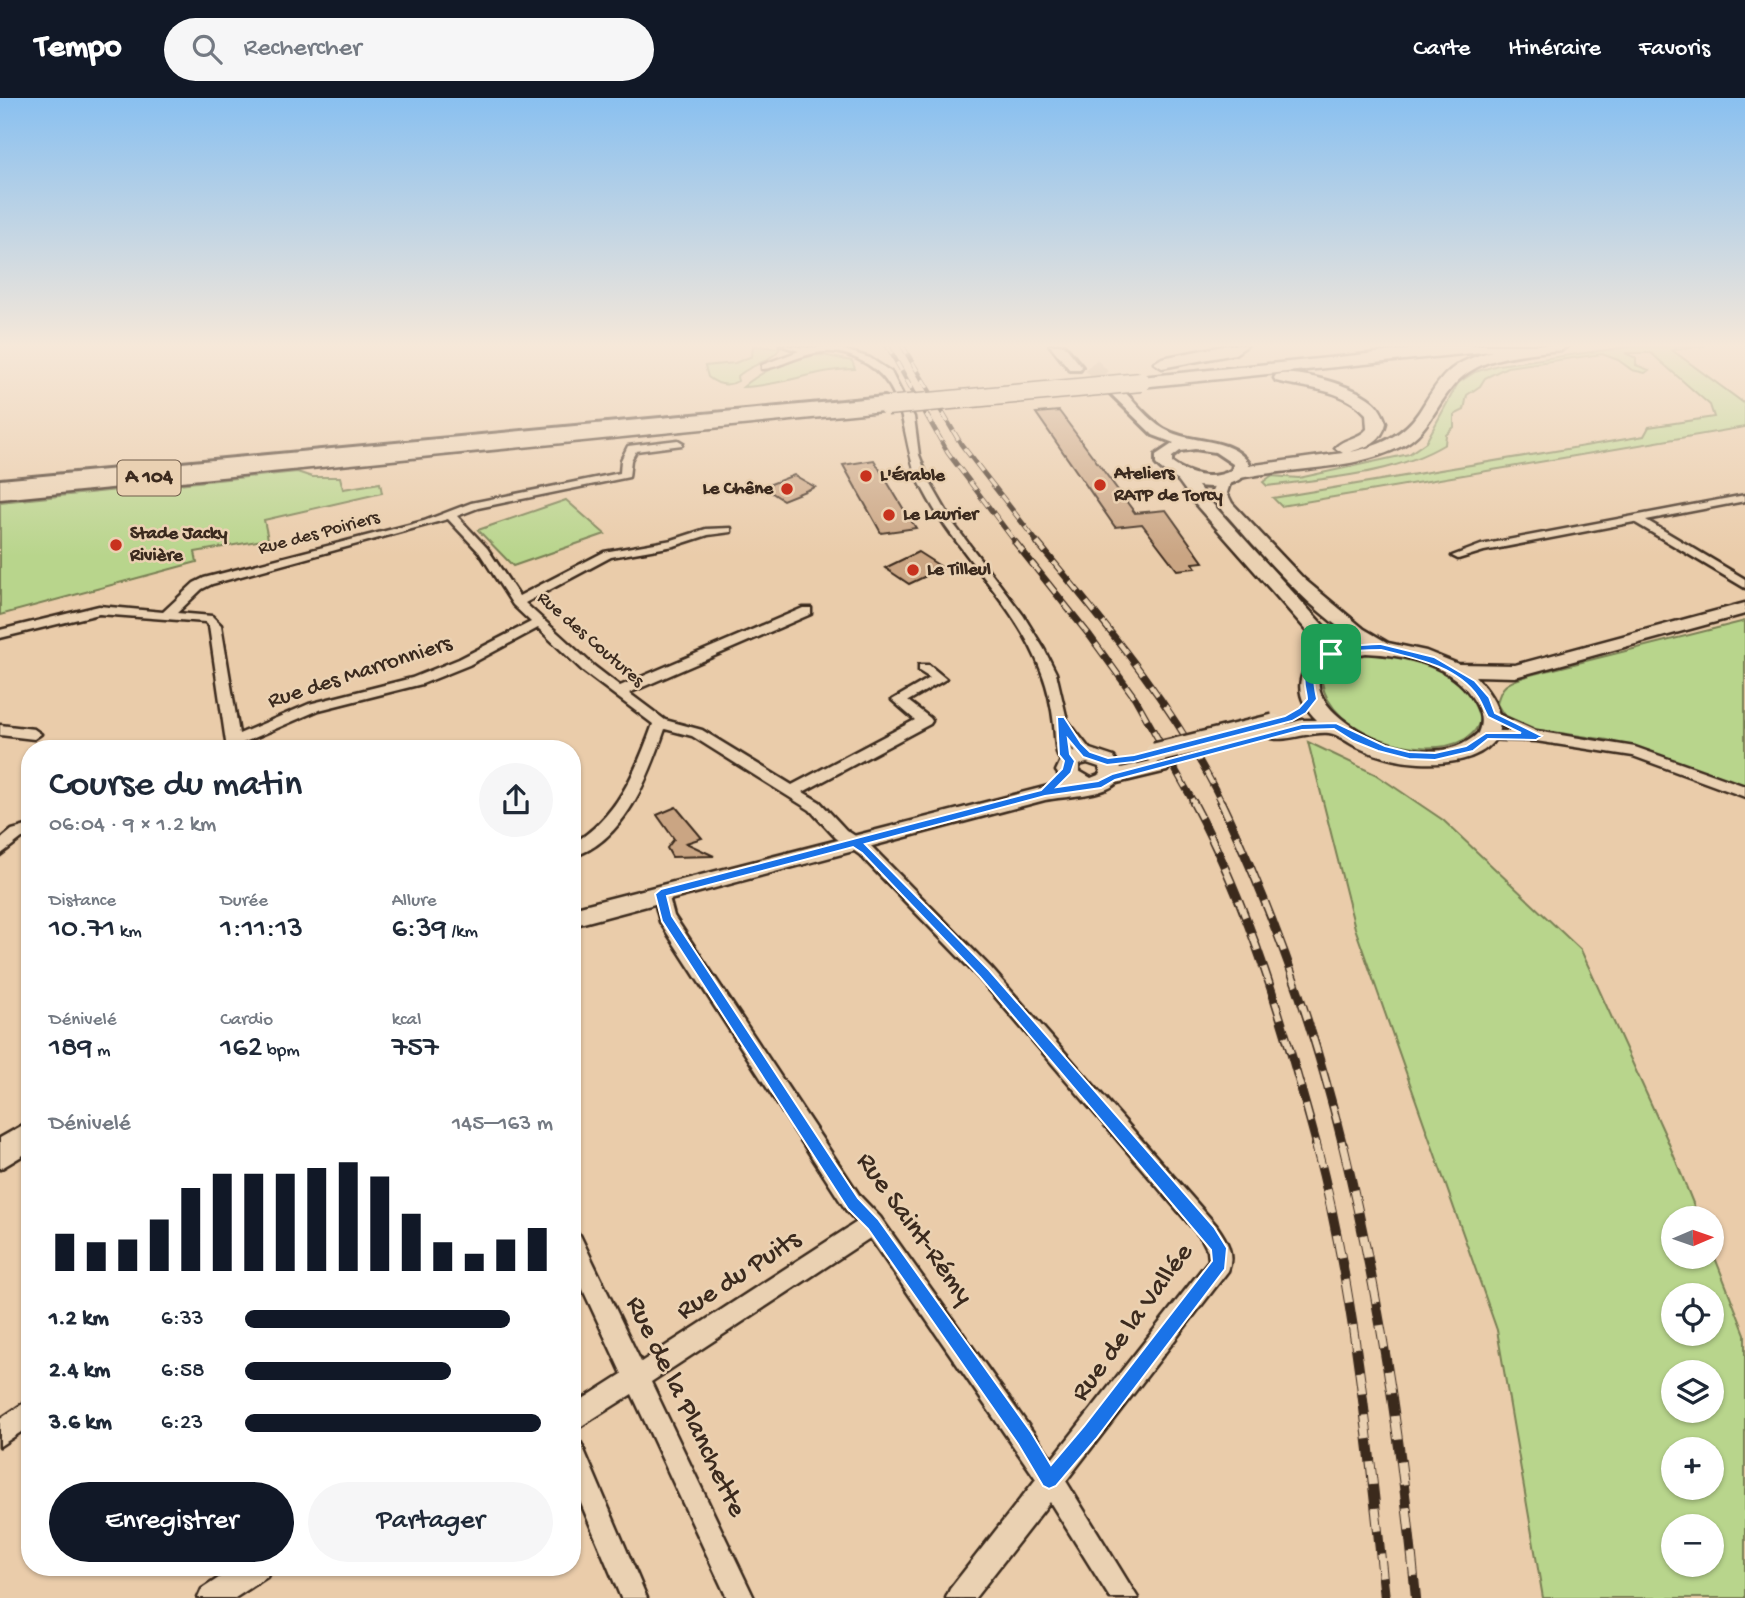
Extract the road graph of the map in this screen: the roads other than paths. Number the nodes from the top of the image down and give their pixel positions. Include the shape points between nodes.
1 (705, 415) edge
2 (728, 415) edge
3 (740, 415) edge
4 (908, 415) edge
5 (1120, 415) tunnel mouth
6 (1141, 415) edge
7 (1373, 415) edge
8 (1425, 415) edge
9 (678, 443) dead end
10 (1195, 444) junction
11 (1233, 454) junction
12 (1164, 455) junction
13 (1240, 471) junction
14 (0, 474) edge
15 (1183, 476) junction
16 (1223, 480) junction
17 (0, 485) edge
18 (0, 492) edge
19 (1745, 498) edge
20 (450, 515) junction
21 (1638, 520) junction
22 (727, 530) dead end
23 (1458, 556) dead end
24 (1745, 584) edge
25 (517, 602) junction
26 (1745, 608) edge
27 (807, 611) dead end
28 (167, 615) junction
29 (537, 624) junction
30 (0, 634) edge
31 (1381, 647) junction
32 (1331, 654) junction
33 (924, 668) dead end
34 (1454, 670) junction
35 (1515, 671) junction
36 (619, 692) junction
37 (1312, 699) junction
38 (1488, 706) junction
39 (1060, 719) joint
40 (660, 723) junction
41 (1336, 726) junction
42 (1276, 728) junction
43 (0, 730) edge
44 (33, 734) dead end
45 (1486, 736) junction
46 (1536, 736) junction
47 (232, 740) edge
48 (244, 740) edge
49 (1157, 759) joint
50 (1074, 762) junction
51 (1110, 770) junction
52 (1088, 785) junction
53 (792, 791) junction
54 (1045, 792) junction
55 (1745, 792) edge
56 (21, 833) edge
57 (854, 843) junction
58 (581, 845) edge
59 (0, 849) edge
60 (661, 894) junction
61 (581, 914) edge
62 (21, 1140) edge
63 (0, 1155) edge
64 (873, 1224) junction
65 (581, 1261) edge
66 (637, 1377) junction
67 (581, 1414) edge
68 (21, 1418) edge
69 (0, 1434) edge
70 (581, 1473) edge
71 (1049, 1480) junction
72 (245, 1576) edge
73 (211, 1598) edge
74 (634, 1598) edge
75 (741, 1598) edge
76 (960, 1598) edge
77 (1125, 1598) edge

1 - 14 highway, A 104
2 - 17 main road
3 - 18 highway, A 104
4 - 39 street via 914,455 924,481 950,527 1030,634 1049,673
5 - 12 main road
6 - 10 main road via 1158,432
7 - 11 highway via 1375,431 1344,448 1276,457
8 - 13 highway via 1408,436 1382,449
9 - 20 street via 632,448 625,475 474,505
10 - 11 main road
10 - 12 main road via 1175,447
11 - 13 main road via 1241,463
12 - 15 main road via 1164,464
13 - 16 main road
15 - 16 main road
15 - 32 main road via 1325,639
16 - 31 main road via 1219,493 1226,505 1316,601
19 - 21 street
20 - 25 street, Rue des Coutures via 483,550
20 - 28 street, Rue des Poiriers via 208,581
21 - 23 street
21 - 24 street
22 - 25 street via 608,554
25 - 29 street, Rue des Coutures
26 - 35 main road
27 - 36 street
28 - 30 street via 91,611
28 - 47 street via 208,619 215,625
29 - 36 street, Rue des Coutures
29 - 48 street, Rue des Marronniers via 417,681 314,707
31 - 32 main road
31 - 34 main road via 1419,654
32 - 37 main road via 1309,677
33 - 53 street via 939,679 899,700 925,721
34 - 35 main road
34 - 38 main road
35 - 38 main road via 1492,687
36 - 40 street, Rue des Coutures
37 - 41 main road
37 - 42 main road via 1303,711
38 - 45 main road
38 - 46 street
39 - 50 street via 1065,755
40 - 53 street via 697,733
40 - 58 street via 617,814 603,831
41 - 42 main road
41 - 45 main road via 1357,739 1409,755 1435,757 1458,753
42 - 49 main road
43 - 44 street
45 - 46 street
46 - 55 street via 1635,752
49 - 51 main road
50 - 51 main road
50 - 52 main road via 1074,780
50 - 54 main road
51 - 52 main road via 1101,785
52 - 54 main road
53 - 57 street
54 - 57 main road
56 - 59 street
57 - 60 main road
57 - 71 street, Rue de la Vallée via 985,973 1219,1248 1220,1263
60 - 61 main road
60 - 64 street, Rue Saint-Rémy via 666,917 853,1203
62 - 63 main road
64 - 66 street, Rue du Puits
64 - 71 street, Rue Saint-Rémy
65 - 66 street, Rue de la Planchette
66 - 67 street, Rue du Puits
66 - 75 street, Rue de la Planchette
68 - 69 street
70 - 74 street
71 - 76 street, Rue de la Vallée
71 - 77 street, Rue Saint-Rémy
72 - 73 street

